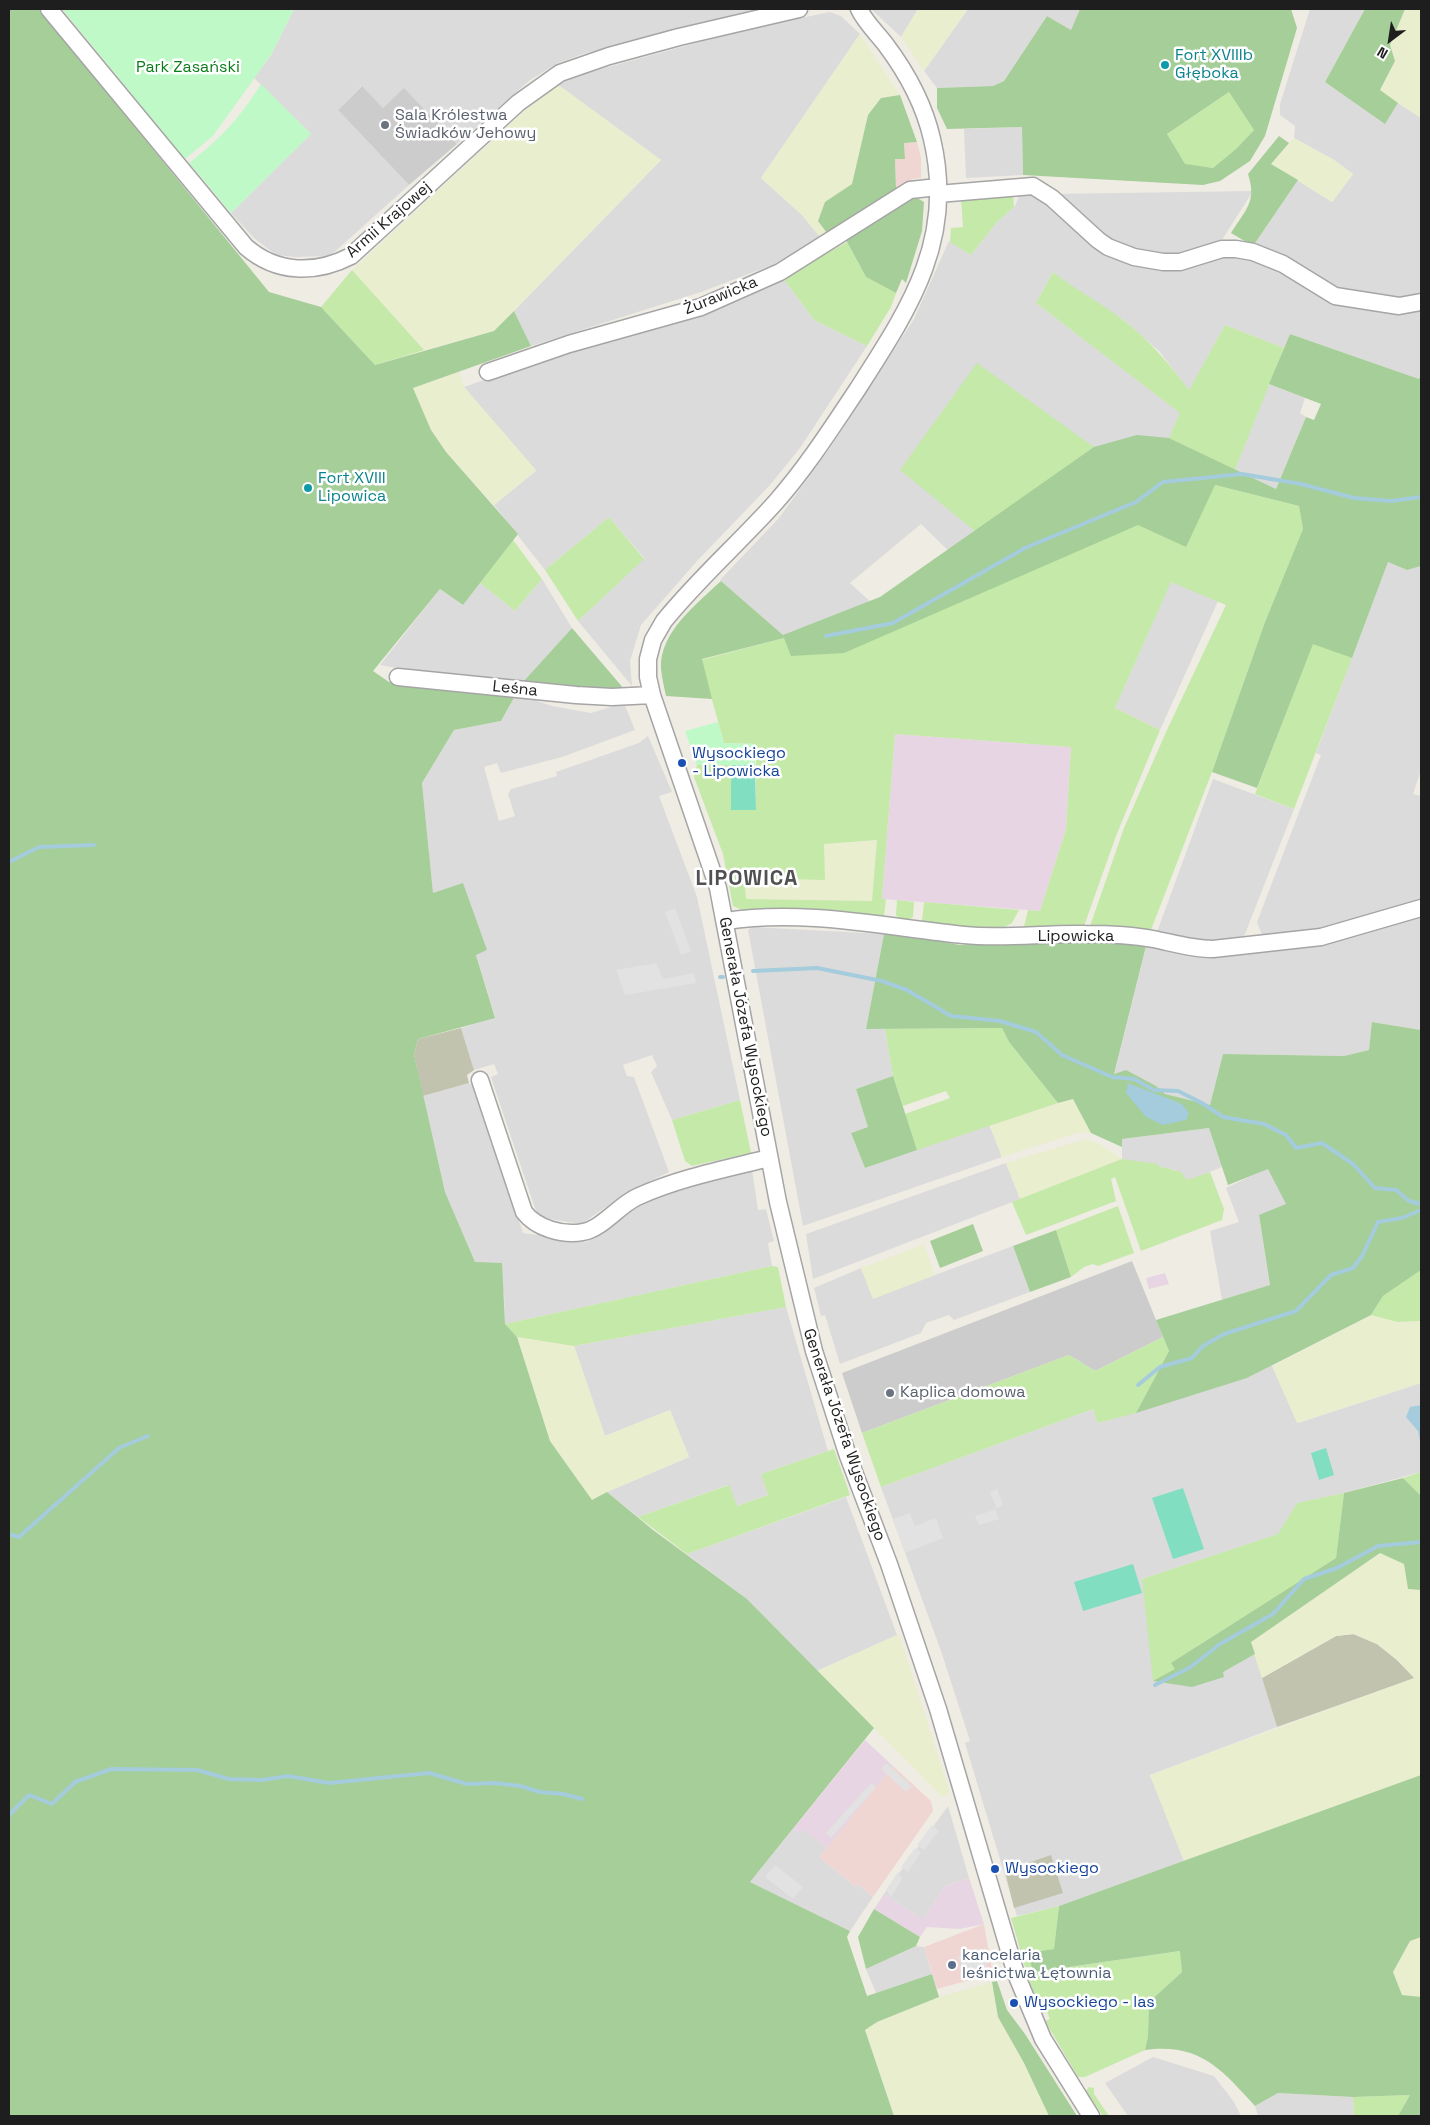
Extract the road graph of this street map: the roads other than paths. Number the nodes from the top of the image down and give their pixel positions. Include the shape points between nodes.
1 (49, 9) edge
2 (799, 9) edge
3 (858, 9) edge
4 (938, 191) junction
5 (1421, 302) edge
6 (488, 372) dead end
7 (398, 677) dead end
8 (652, 695) junction
9 (1421, 908) edge
10 (726, 921) junction
11 (480, 1080) dead end
12 (769, 1158) junction
13 (1091, 2116) edge

1 - 2 street, Armii Krajowej via 246,247 270,263 307,269 334,264 351,256 518,103 560,73 674,39
3 - 4 street, Generała Józefa Wysockiego via 898,62 916,93 933,139
4 - 5 street, Żurawicka via 1033,186 1052,198 1098,240 1134,257 1180,262 1222,248 1236,249 1283,264 1335,296 1399,306
4 - 6 street, Żurawicka via 910,190 780,272 701,307 569,344
4 - 8 street, Generała Józefa Wysockiego via 938,214 930,255 922,280 900,324 800,472 762,518 664,621 648,659
7 - 8 street, Leśna via 576,696
8 - 10 street, Generała Józefa Wysockiego via 708,853
9 - 10 street, Lipowicka via 1321,936 1213,950 1151,938 1085,934 993,937 794,918
10 - 12 street, Generała Józefa Wysockiego
11 - 12 street via 524,1212 538,1225 551,1229 584,1232 637,1197 681,1180
12 - 13 street, Generała Józefa Wysockiego via 814,1351 938,1709 1016,1974 1043,2039

